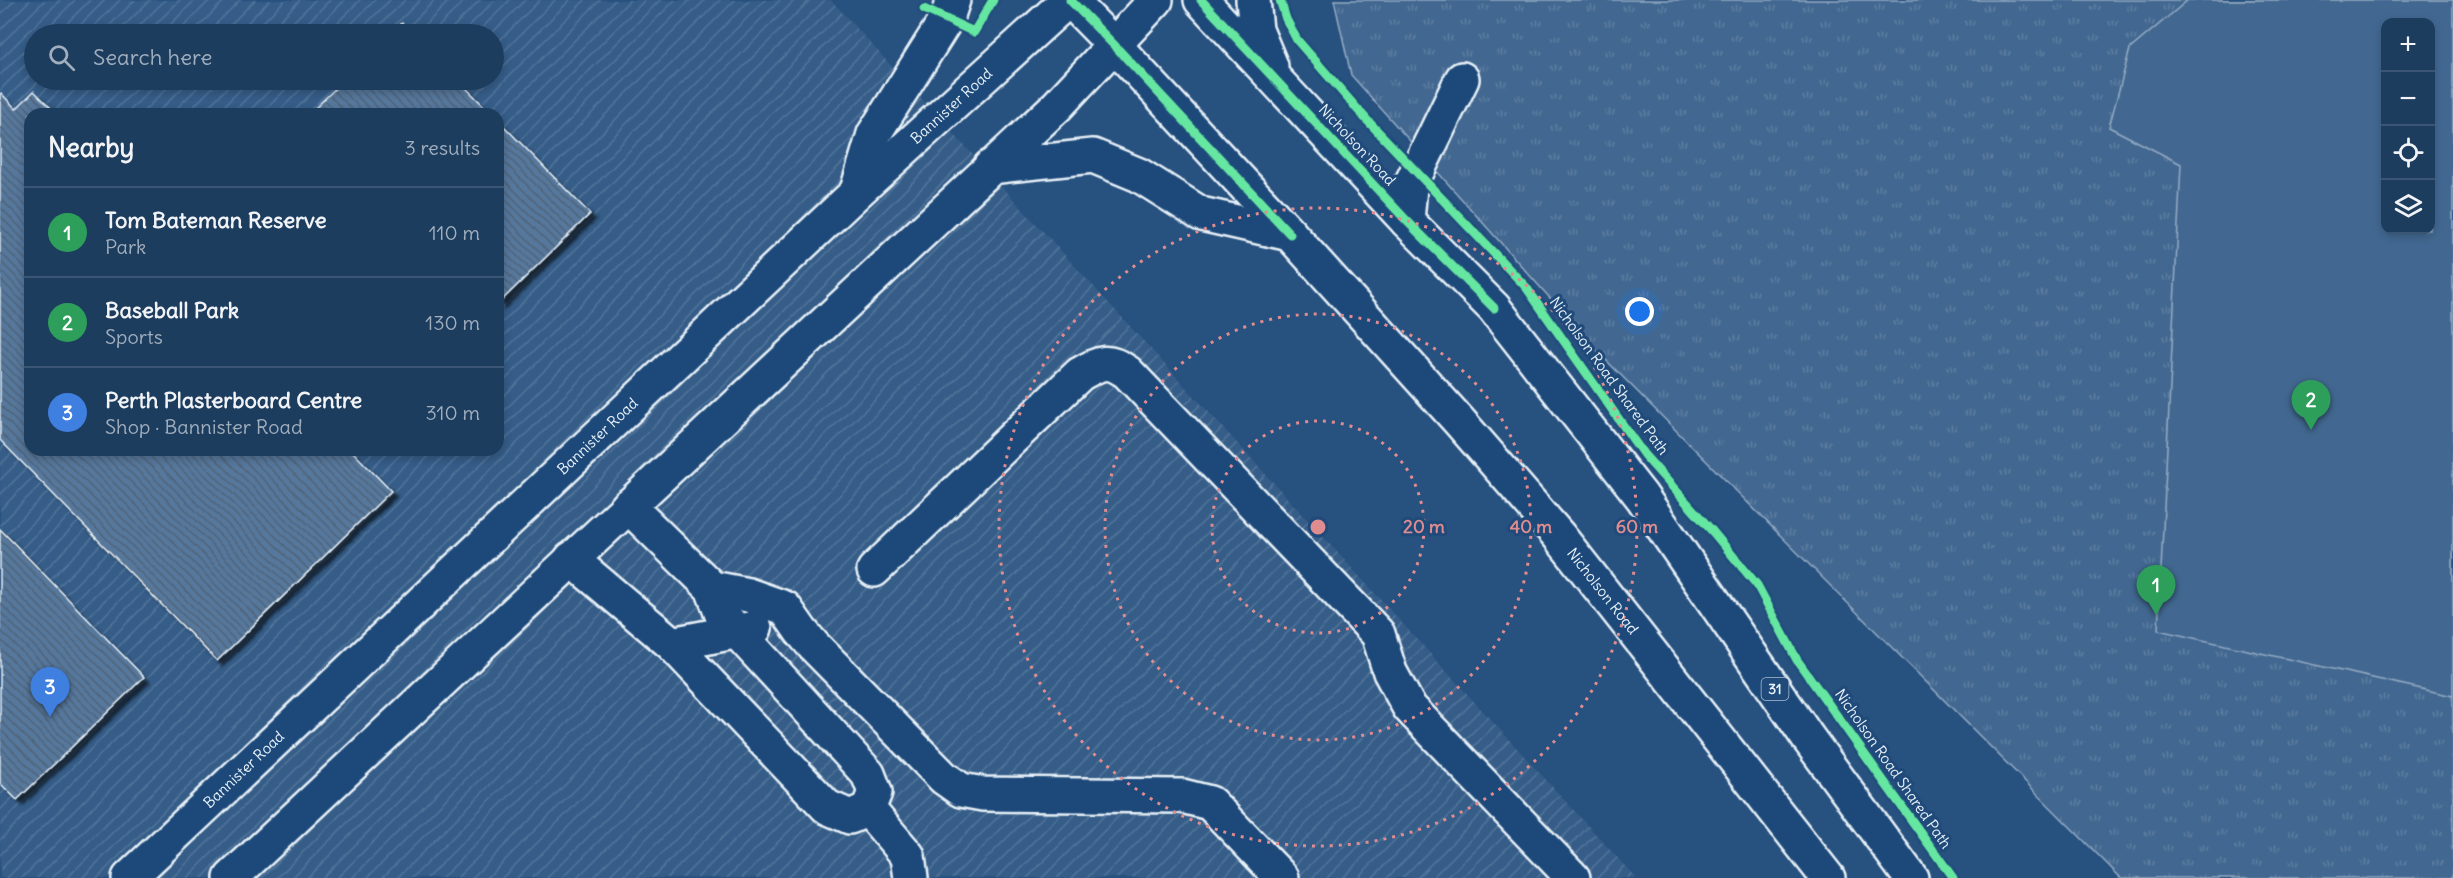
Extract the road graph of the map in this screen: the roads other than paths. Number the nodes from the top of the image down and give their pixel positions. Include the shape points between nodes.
1 (953, 0) edge
2 (1069, 0) edge
3 (1156, 0) edge
4 (1201, 0) edge
5 (1253, 0) edge
6 (1116, 46) junction
7 (1462, 79) dead end
8 (1277, 81) junction
9 (990, 167) junction
10 (856, 192) junction
11 (1407, 221) junction
12 (1290, 234) junction
13 (628, 506) junction
14 (571, 559) junction
15 (874, 570) dead end
16 (712, 588) junction
17 (739, 631) junction
18 (801, 631) junction
19 (672, 644) junction
20 (868, 809) junction
21 (1272, 875) edge
22 (129, 878) edge
23 (231, 878) edge
24 (911, 878) edge
25 (1573, 878) edge
26 (1828, 878) edge
27 (1911, 878) edge

1 - 10 main road via 947,18 874,134
2 - 6 main road, Nicholson Road
2 - 10 main road, Bannister Road
3 - 6 main road
4 - 8 main road, Nicholson Road / 31
5 - 8 main road via 1256,30
6 - 9 main road
6 - 12 main road, Nicholson Road
7 - 11 main road via 1410,186
8 - 11 main road, Nicholson Road / 31
9 - 12 main road via 1093,156 1139,175 1201,214
9 - 13 main road
10 - 22 main road, Bannister Road
11 - 27 main road, Nicholson Road / 31 via 1494,308 1642,497 1808,738
12 - 26 main road, Nicholson Road via 1559,536
13 - 14 main road
13 - 16 main road
14 - 19 main road
14 - 23 main road
15 - 25 main road via 1080,374 1098,363 1114,363 1127,372 1378,634 1390,672 1409,707
16 - 17 main road via 722,615
16 - 18 main road via 785,608
17 - 18 main road via 774,625
17 - 19 main road
17 - 20 main road via 868,774 875,792
18 - 21 main road via 944,778 961,790 983,795 1182,796 1210,803
19 - 20 main road via 827,807 850,818
20 - 24 main road via 908,856

